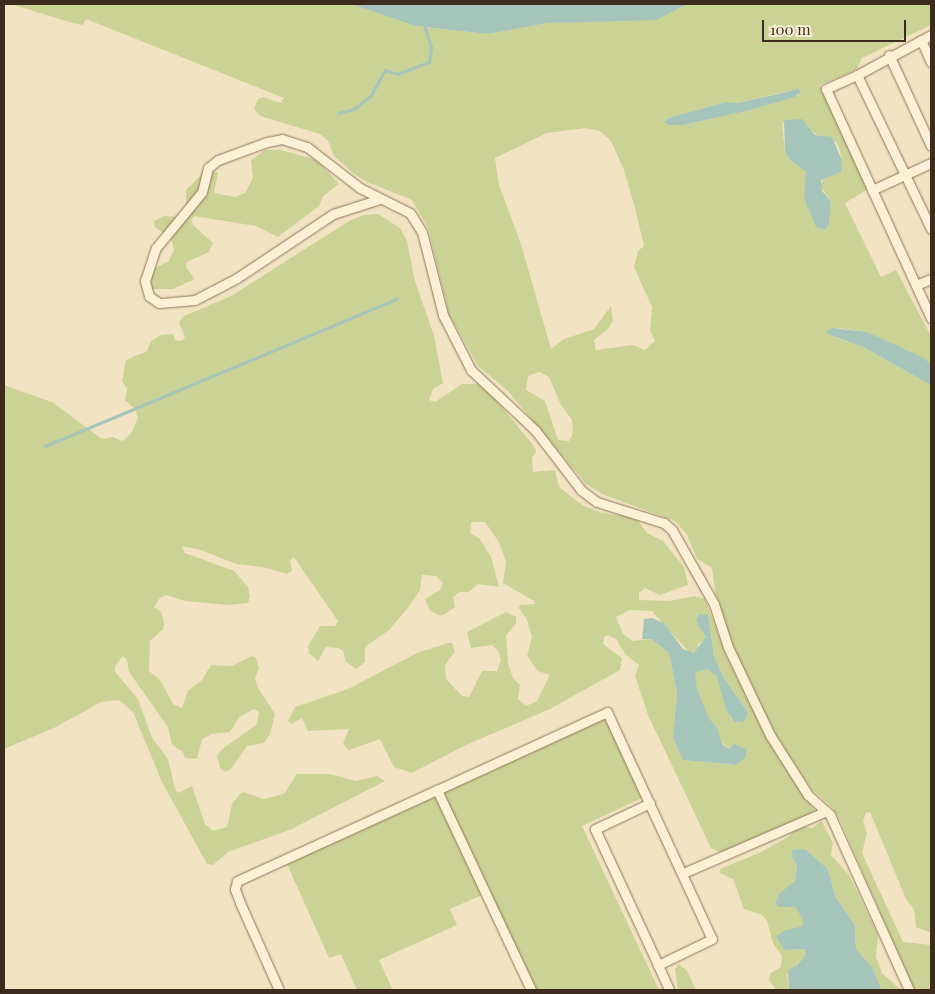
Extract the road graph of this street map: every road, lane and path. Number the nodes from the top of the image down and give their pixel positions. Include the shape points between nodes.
1 (931, 35) edge
2 (921, 40) junction
3 (889, 55) junction
4 (931, 62) edge
5 (857, 74) junction
6 (931, 146) edge
7 (931, 163) edge
8 (905, 175) junction
9 (872, 190) junction
10 (380, 199) junction
11 (931, 229) edge
12 (931, 279) edge
13 (916, 285) junction
14 (931, 318) edge
15 (437, 790) junction
16 (650, 804) junction
17 (826, 811) junction
18 (683, 873) junction
19 (658, 965) junction
20 (279, 990) edge
21 (530, 990) edge
22 (669, 990) edge
23 (909, 990) edge

1 - 2 lane
2 - 3 lane
2 - 4 lane
3 - 5 lane
3 - 6 lane
5 - 8 lane
5 - 9 lane via 826,89
7 - 8 lane
8 - 9 lane
8 - 11 lane
9 - 13 lane
10 - 10 lane via 334,214 237,278 194,300 159,304 149,296 145,281 156,248 202,192 208,168 225,157 267,142 282,139 294,142 322,156 343,176
10 - 17 lane via 404,209 418,225 443,315 471,370 535,430 581,490 597,502 664,524 672,530 714,604 728,647 770,735 808,795
12 - 13 lane
13 - 14 lane
15 - 16 lane via 607,712
15 - 20 lane via 237,880 235,888 241,905
15 - 21 lane
16 - 18 lane
16 - 19 lane via 595,829
17 - 18 lane
17 - 23 lane
18 - 19 lane via 712,939
19 - 22 lane

